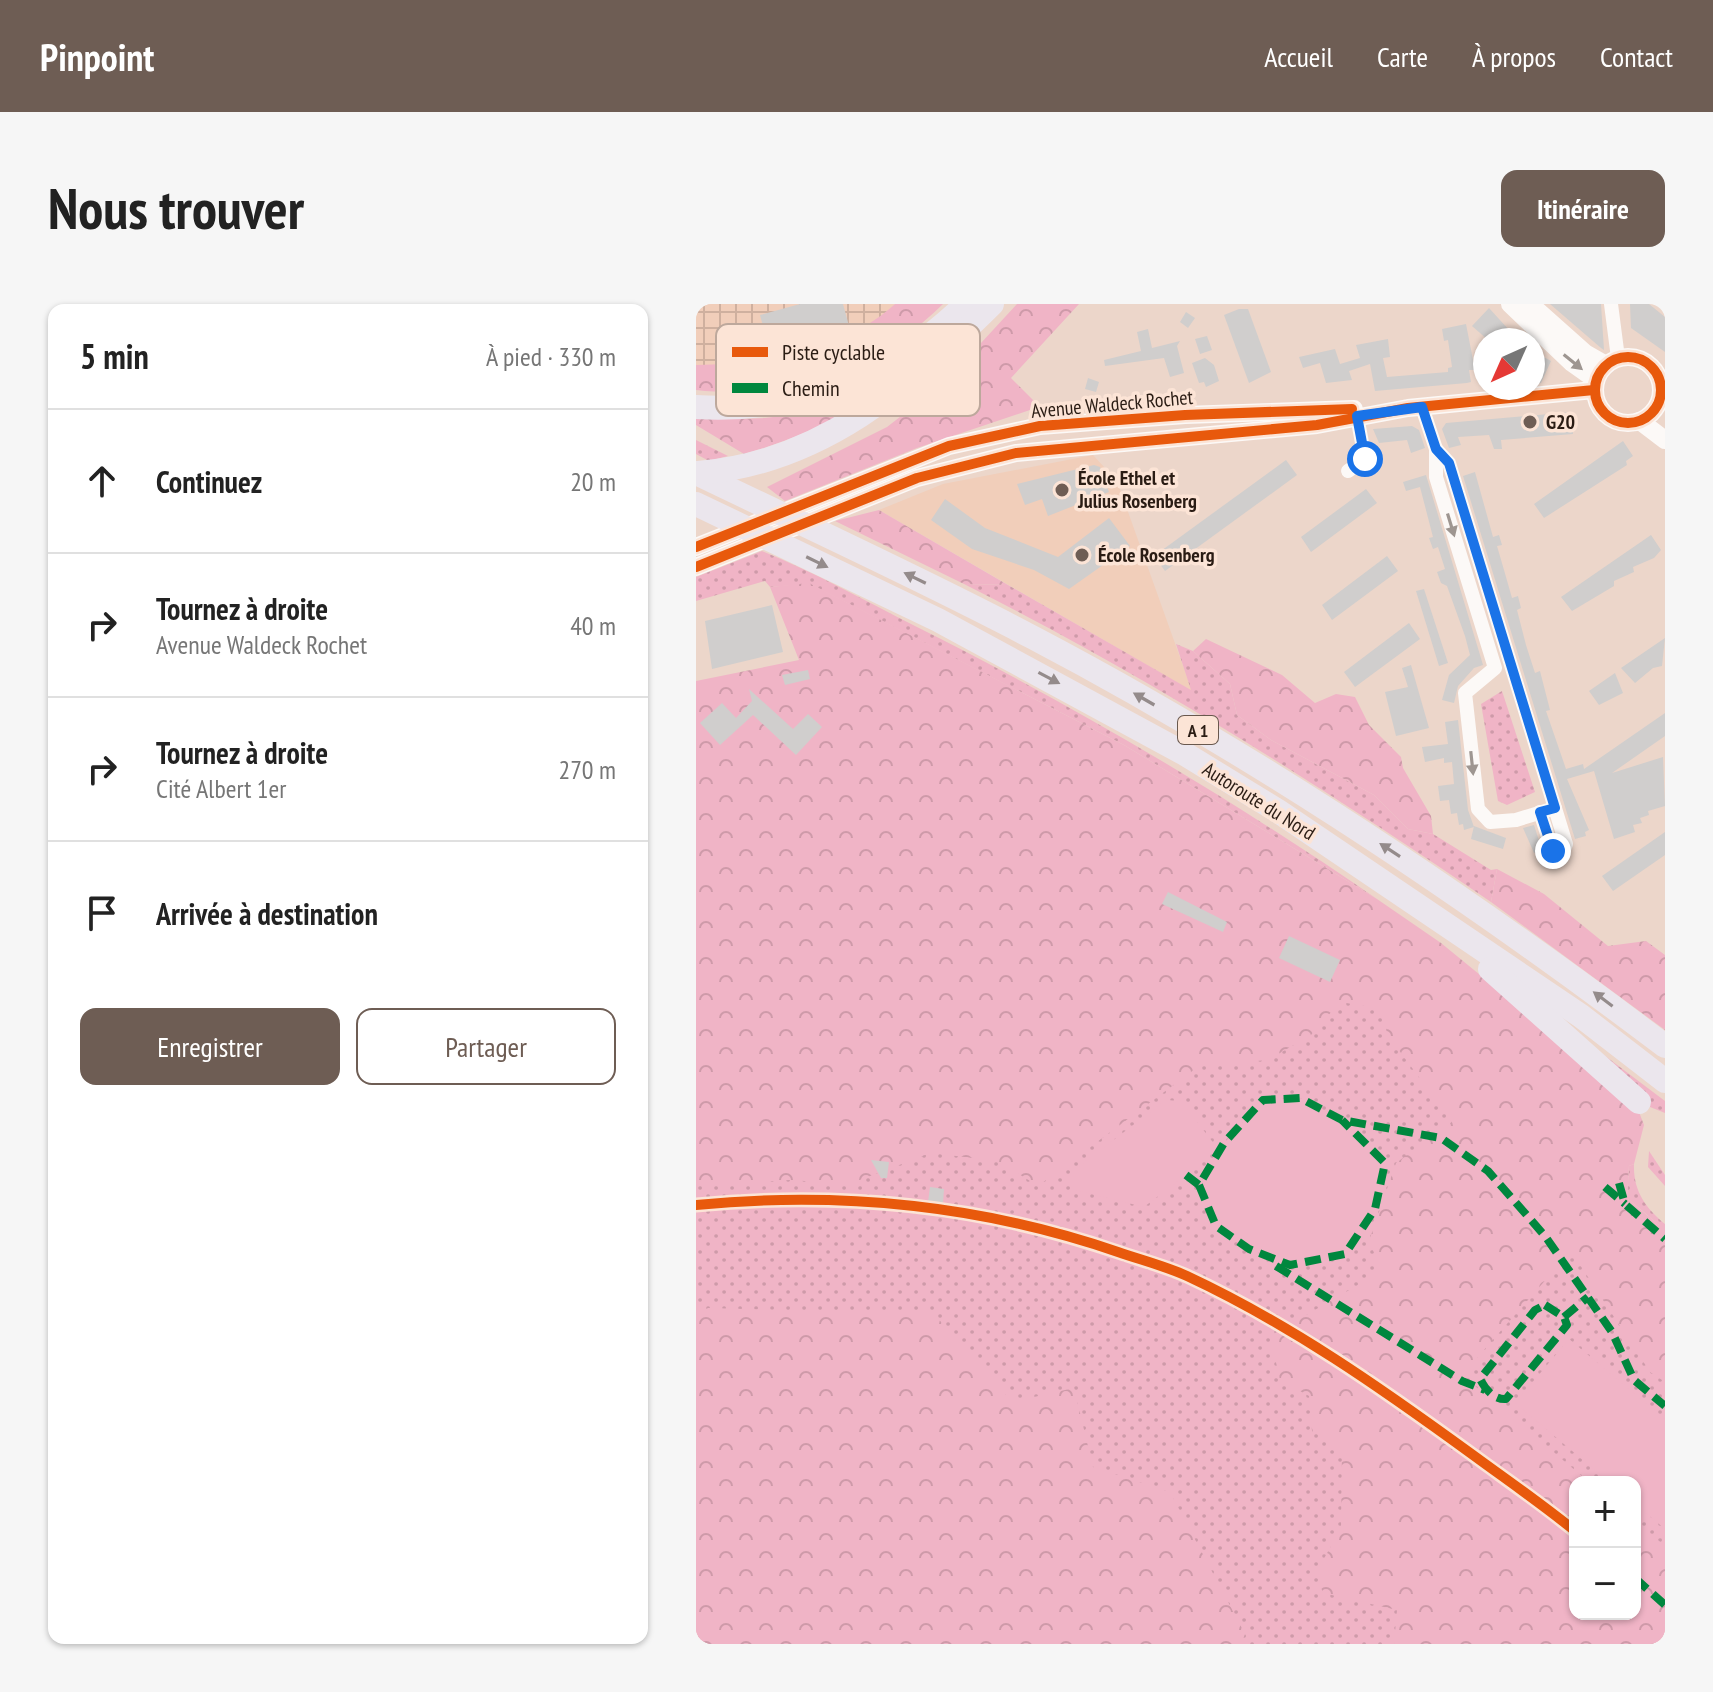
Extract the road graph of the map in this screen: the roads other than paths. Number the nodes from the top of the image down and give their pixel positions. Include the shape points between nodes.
1 (966, 304) edge
2 (992, 304) edge
3 (1510, 304) edge
4 (1530, 304) edge
5 (1611, 304) edge
6 (942, 324) edge
7 (970, 324) edge
8 (1603, 380) junction
9 (1662, 399) edge
10 (716, 406) edge
11 (696, 407) edge
12 (1415, 407) junction
13 (862, 416) edge
14 (1357, 416) junction
15 (1640, 421) junction
16 (1665, 440) edge
17 (1436, 449) junction
18 (1348, 471) dead end
19 (696, 473) edge
20 (696, 504) edge
21 (698, 546) edge
22 (696, 567) edge
23 (1495, 668) junction
24 (1513, 672) junction
25 (1446, 925) junction
26 (1665, 1046) edge
27 (1665, 1081) edge
28 (1639, 1102) dead end

1 - 6 highway
2 - 7 highway
3 -> 8 main road via 1572,363
4 - 8 main road via 1585,353
5 - 8 street
8 - 9 main road via 1645,361
8 - 12 main road, Avenue Waldeck Rochet via 1501,399
8 - 15 main road via 1612,419
9 - 15 main road
10 - 11 highway
12 - 14 main road, Avenue Waldeck Rochet
12 - 17 street
12 - 21 main road, Avenue Waldeck Rochet via 1040,426 949,446
13 - 19 highway via 771,460
14 - 18 street via 1365,459
14 - 22 main road, Avenue Waldeck Rochet via 1317,425 1016,453 917,478
15 - 16 main road
17 -> 23 street via 1436,477
17 - 24 street via 1449,463
26 -> 19 highway, Autoroute du Nord / A 1 via 1460,896 1212,738 973,606
20 -> 25 highway, Autoroute du Nord / A 1 via 938,620 1111,712 1278,811
23 - 24 street
23 -> 24 street via 1465,693 1478,809 1490,822 1547,810
25 - 27 highway, Autoroute du Nord / A 1 via 1581,1016
25 - 28 highway

